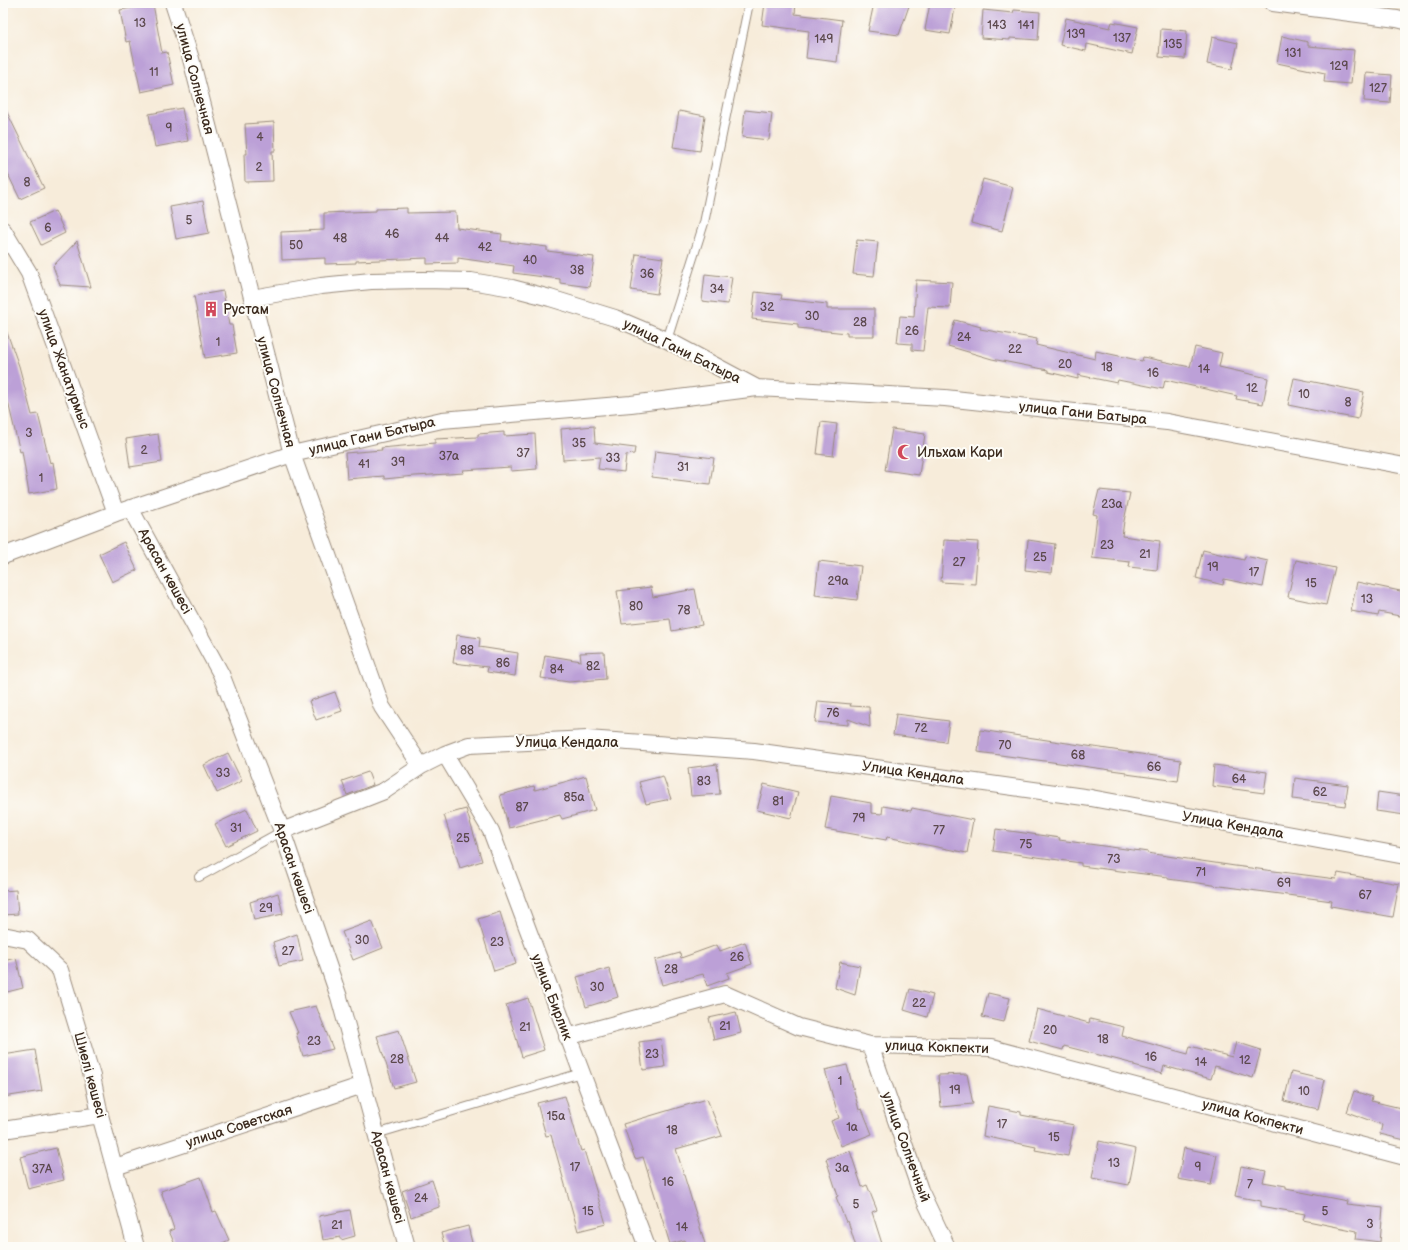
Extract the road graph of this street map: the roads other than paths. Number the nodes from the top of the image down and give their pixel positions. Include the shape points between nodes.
1 (173, 3) edge
2 (749, 3) edge
3 (1273, 3) edge
4 (1405, 21) edge
5 (3, 230) edge
6 (252, 298) junction
7 (667, 340) junction
8 (757, 388) junction
9 (292, 454) junction
10 (1405, 466) edge
11 (123, 511) junction
12 (3, 556) edge
13 (445, 754) junction
14 (421, 766) junction
15 (282, 831) junction
16 (1405, 856) edge
17 (200, 877) dead end
18 (3, 935) edge
19 (567, 1037) junction
20 (870, 1045) junction
21 (582, 1073) junction
22 (363, 1085) junction
23 (100, 1115) junction
24 (3, 1130) edge
25 (376, 1134) junction
26 (1405, 1157) edge
27 (115, 1166) junction
28 (136, 1247) edge
29 (407, 1247) edge
30 (646, 1247) edge
31 (947, 1247) edge

1 - 6 street, улица Солнечная via 192,59
2 - 7 lane via 704,223
3 - 4 street
5 - 11 street, улица Жанатурмыс via 29,273
6 - 7 street, улица Гани Батыра via 320,286 371,281 471,281 550,298 615,318
6 - 9 street, улица Солнечная
7 - 8 street, улица Гани Батыра
8 - 9 street, улица Гани Батыра via 631,404 442,420
8 - 10 street, улица Гани Батыра via 945,398 1167,422
9 - 11 street, улица Гани Батыра
9 - 14 street, улица Солнечная via 382,707
11 - 12 street, улица Гани Батыра
11 - 15 street, Арасан көшесі via 221,674
13 - 14 street, Улица Кендала
13 - 16 street, Улица Кендала via 469,745 588,739 754,751 1091,798
13 - 19 street, улица Бирлик via 490,831
14 - 15 street, Улица Кендала via 384,791
15 - 17 lane
15 - 22 street, Арасан көшесі via 339,997
18 - 23 street, Шиелі көшесі via 28,940 60,970 92,1076
19 - 20 street, улица Кокпекти via 725,994 799,1027
19 - 21 street, улица Бирлик
20 - 26 street, улица Кокпекти via 991,1048
20 - 31 street, улица Солнечный via 920,1190
21 - 25 lane
21 - 30 street, улица Бирлик
22 - 25 street, Арасан көшесі
22 - 27 street, улица Советская
23 - 24 street
23 - 27 street, Шиелі көшесі
25 - 29 street, Арасан көшесі
27 - 28 street, Шиелі көшесі

